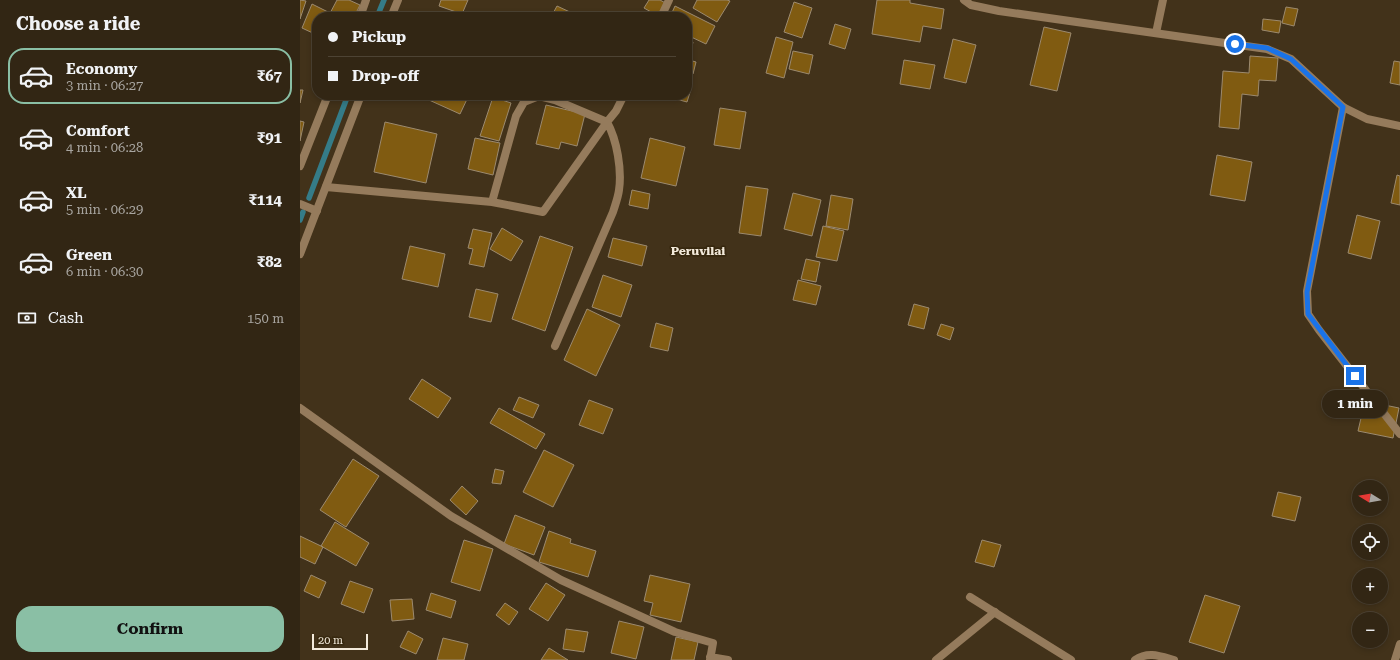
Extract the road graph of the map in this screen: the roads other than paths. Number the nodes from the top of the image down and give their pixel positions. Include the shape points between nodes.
1 (366, 0) edge
2 (398, 0) edge
3 (669, 0) edge
4 (964, 0) edge
5 (1163, 0) edge
6 (362, 12) edge
7 (393, 12) edge
8 (663, 12) edge
9 (1156, 33) junction
10 (326, 100) edge
11 (359, 100) edge
12 (529, 100) edge
13 (555, 100) edge
14 (622, 100) edge
15 (1343, 107) junction
16 (607, 122) junction
17 (1400, 126) edge
18 (300, 166) edge
19 (326, 187) junction
20 (492, 202) junction
21 (300, 204) edge
22 (317, 211) junction
23 (300, 254) edge
24 (555, 346) dead end
25 (300, 408) edge
26 (1400, 434) edge
27 (970, 597) dead end
28 (995, 612) junction
29 (1400, 644) edge
30 (710, 659) edge
31 (728, 660) edge
32 (936, 660) edge
33 (1071, 660) edge
34 (1135, 660) edge
35 (1174, 660) edge
36 (1395, 660) edge

1 - 6 street
2 - 7 street
3 - 8 street
4 - 9 street via 970,5 999,11
5 - 9 street
9 - 15 street via 1267,48 1291,59
10 - 18 street
11 - 19 street
12 - 20 street via 524,102 516,116
13 - 16 street
14 - 16 street
15 - 17 street via 1367,119
15 - 26 street via 1307,292 1308,314
16 - 20 street via 543,212
16 - 24 street via 613,133 619,171 618,192 613,212
19 - 20 street
19 - 22 street
21 - 22 street
22 - 23 street
25 - 30 street via 451,516 561,580 675,632 714,643
27 - 28 street
28 - 32 street
28 - 33 street
29 - 36 street
30 - 31 street
34 - 35 street via 1146,654

